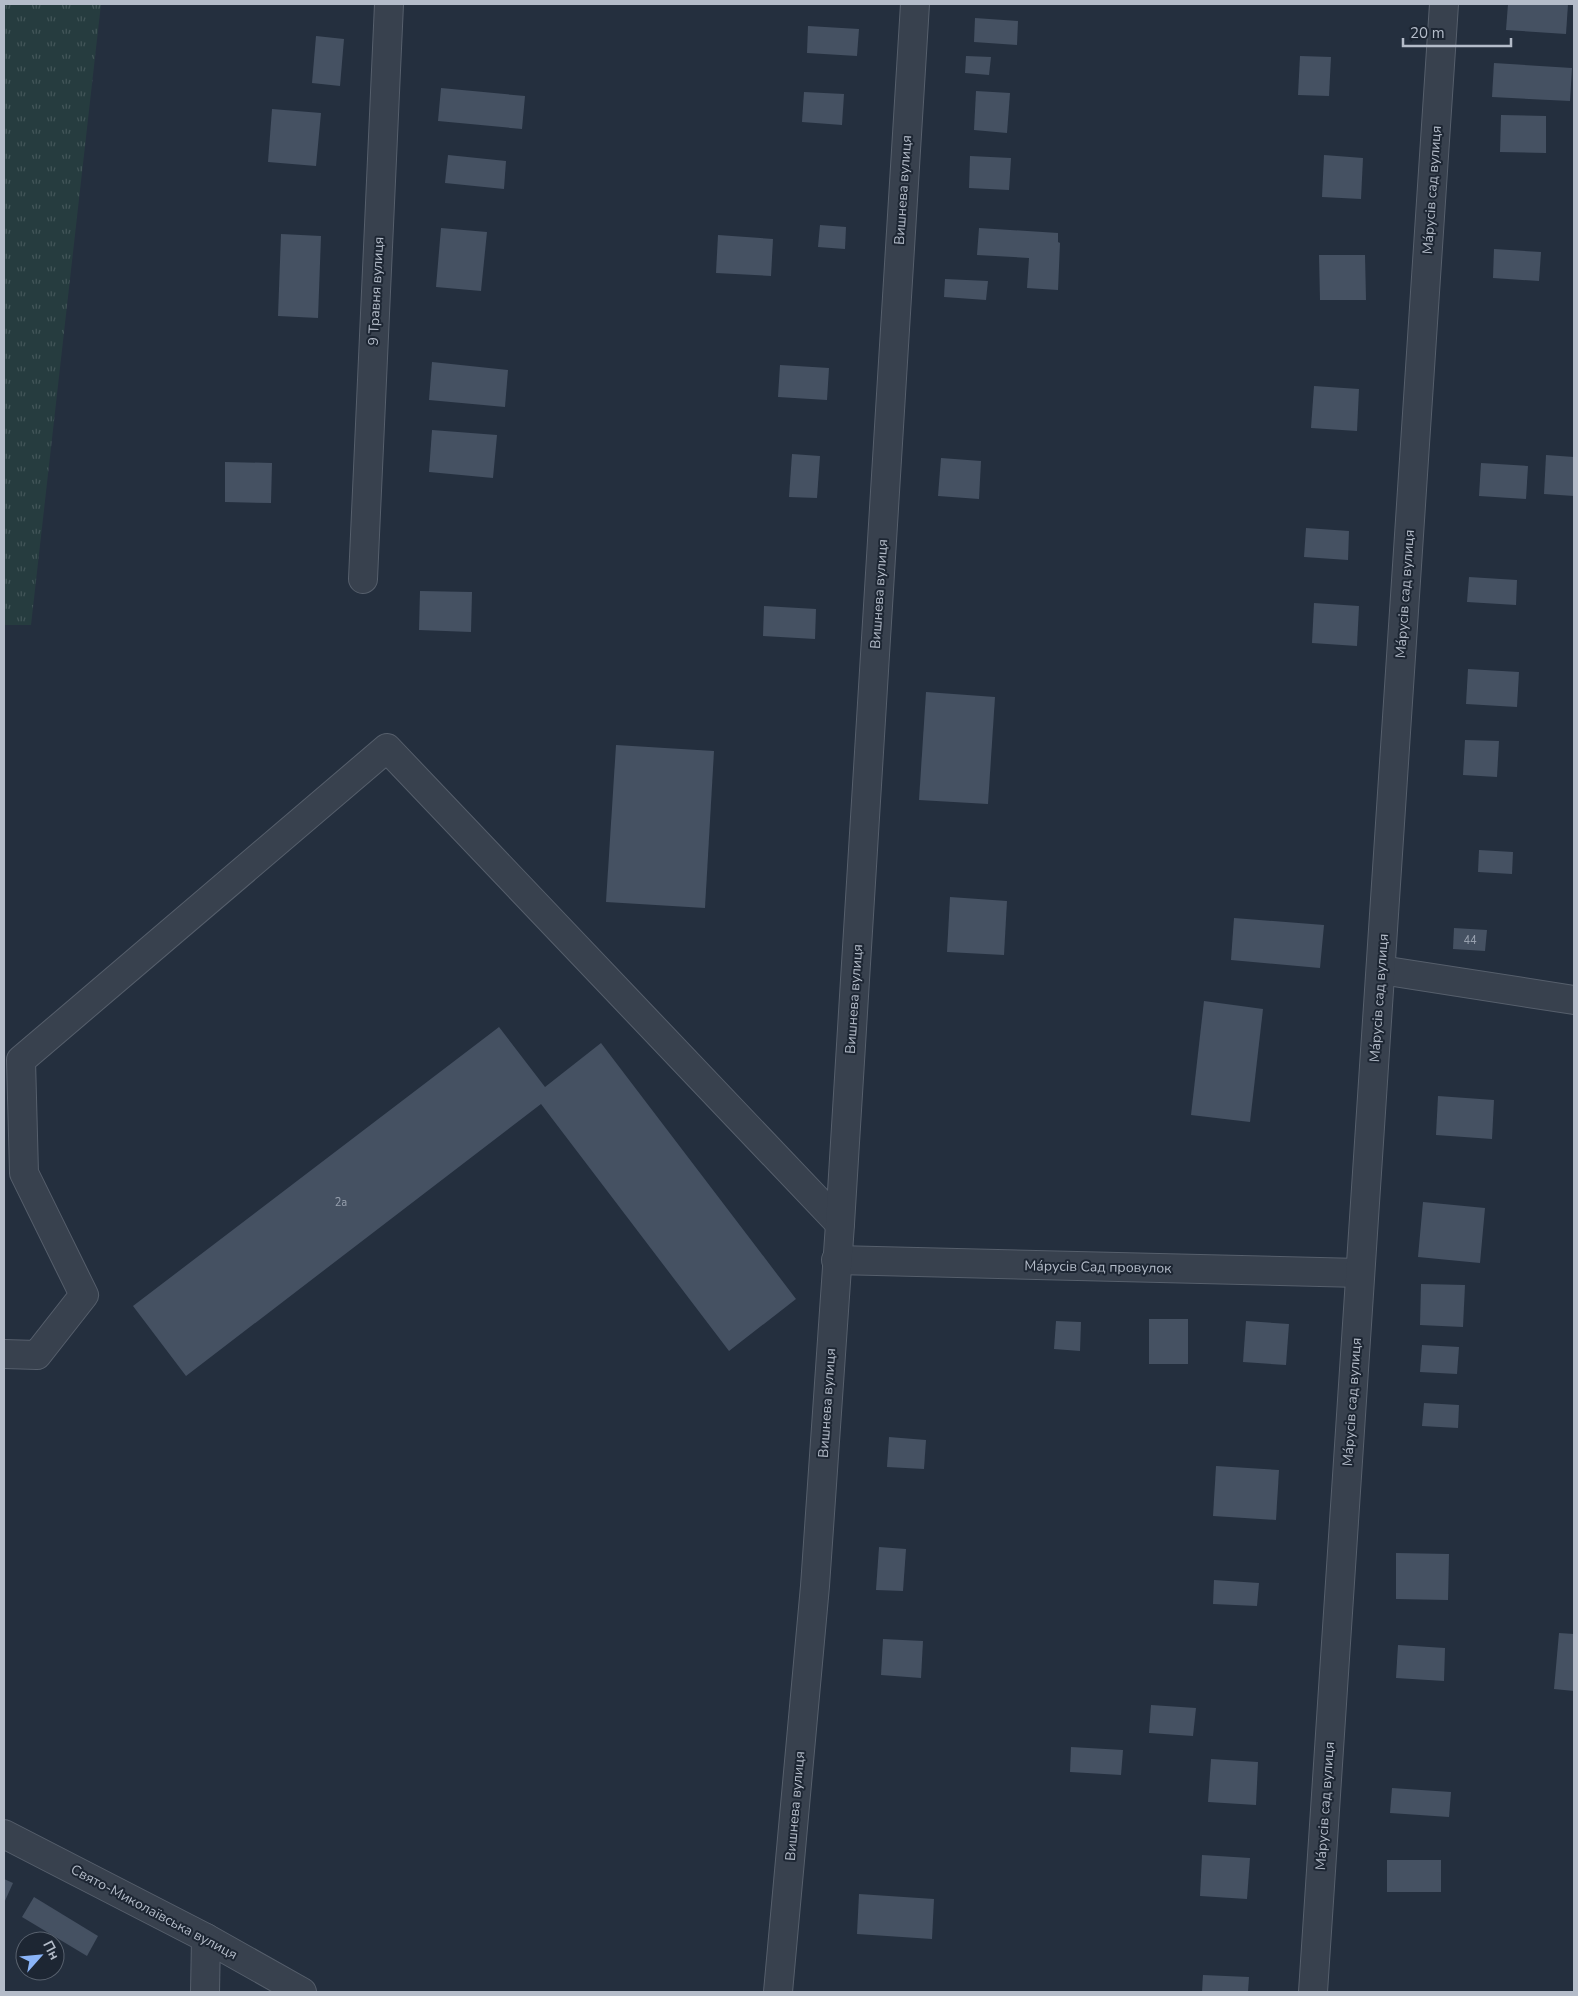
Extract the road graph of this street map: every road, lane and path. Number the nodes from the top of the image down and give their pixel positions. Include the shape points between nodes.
1 (389, 4) edge
2 (915, 4) edge
3 (1444, 4) edge
4 (363, 579) dead end
5 (1381, 970) junction
6 (1574, 1000) edge
7 (840, 1224) junction
8 (836, 1260) junction
9 (1360, 1273) junction
10 (4, 1354) edge
11 (4, 1834) edge
12 (206, 1938) junction
13 (205, 1992) edge
14 (302, 1992) edge
15 (778, 1992) edge
16 (1313, 1992) edge

1 - 4 street, 9 Травня вулиця
2 - 7 street, Вишнева вулиця
3 - 5 street, Мáрусів сад вулиця
5 - 6 street
5 - 9 street, Мáрусів сад вулиця
7 - 8 street, Вишнева вулиця
7 - 10 street via 387,748 21,1060 24,1173 84,1295 37,1355
8 - 9 street, Мáрусів Сад провулок
8 - 15 street, Вишнева вулиця via 814,1586
9 - 16 street, Мáрусів сад вулиця
11 - 12 street, Свято-Миколаївська вулиця
12 - 13 street
12 - 14 street, Свято-Миколаївська вулиця

